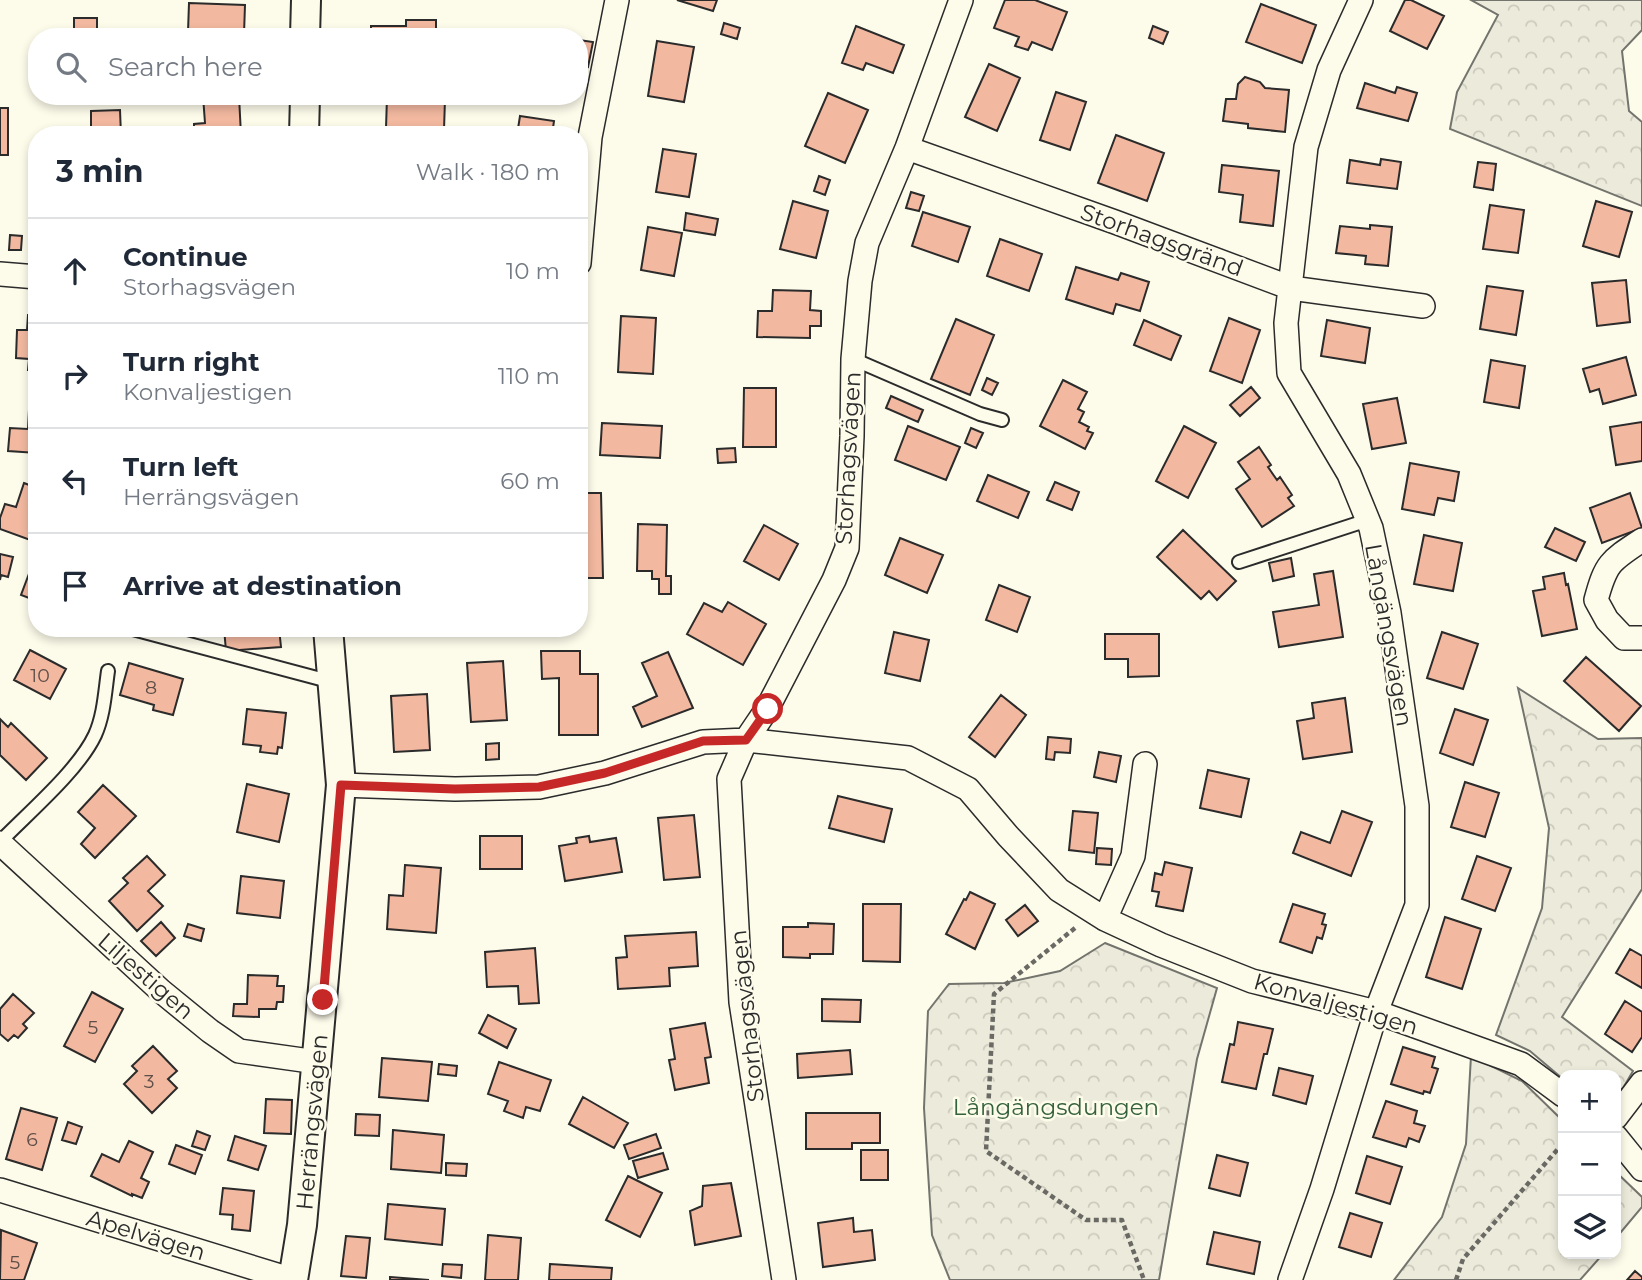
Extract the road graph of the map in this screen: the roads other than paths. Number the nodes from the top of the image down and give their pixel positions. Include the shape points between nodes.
1 (306, 0) edge
2 (617, 0) edge
3 (961, 0) edge
4 (1361, 0) edge
5 (305, 28) edge
6 (305, 105) edge
7 (304, 126) edge
8 (907, 148) junction
9 (588, 160) edge
10 (0, 274) edge
11 (28, 276) edge
12 (1291, 288) junction
13 (1423, 306) dead end
14 (853, 359) junction
15 (1002, 420) dead end
16 (1367, 520) junction
17 (1642, 540) edge
18 (1239, 562) dead end
19 (163, 637) edge
20 (329, 637) edge
21 (1642, 638) edge
22 (108, 671) dead end
23 (332, 682) junction
24 (746, 740) junction
25 (1146, 764) dead end
26 (341, 785) junction
27 (0, 842) edge
28 (1100, 916) junction
29 (1376, 1012) junction
30 (317, 1062) junction
31 (1642, 1083) edge
32 (1558, 1091) edge
33 (1621, 1110) edge
34 (1621, 1144) edge
35 (1642, 1169) edge
36 (0, 1190) edge
37 (293, 1280) edge
38 (784, 1280) edge
39 (1290, 1280) edge

1 - 5 street
2 - 9 street
3 - 8 street, Storhagsvägen
4 - 12 street, Långängsvägen via 1329,69 1306,147
6 - 7 street
8 - 12 street, Storhagsgränd
8 - 14 street, Storhagsvägen via 867,243
10 - 11 street
12 - 13 street, Storhagsgränd
12 - 16 street, Långängsvägen via 1286,323 1289,373 1349,474
14 - 15 lane
14 - 24 street, Storhagsvägen via 847,548 768,709
16 - 18 lane
16 - 29 street, Långängsvägen via 1389,613 1417,806 1418,854 1417,905
17 - 21 street via 1605,569 1596,600 1624,638
19 - 23 lane
20 - 23 street, Herrängsvägen
22 - 27 lane via 102,712 90,742 64,778
23 - 26 street, Herrängsvägen
24 - 26 street, Konvaljestigen via 703,741 605,773 539,787
24 - 28 street, Konvaljestigen via 908,758 968,789 1059,890
24 - 38 street, Storhagsvägen via 729,779 741,1002
25 - 28 street via 1133,856
26 - 30 street, Herrängsvägen
27 - 30 street, Liljestigen via 210,1031 240,1051
28 - 29 street, Konvaljestigen via 1252,981
29 - 32 street, Konvaljestigen via 1521,1064
29 - 39 street, Långängsvägen
30 - 37 street, Herrängsvägen
31 - 33 street
34 - 35 street
36 - 37 street, Apelvägen

